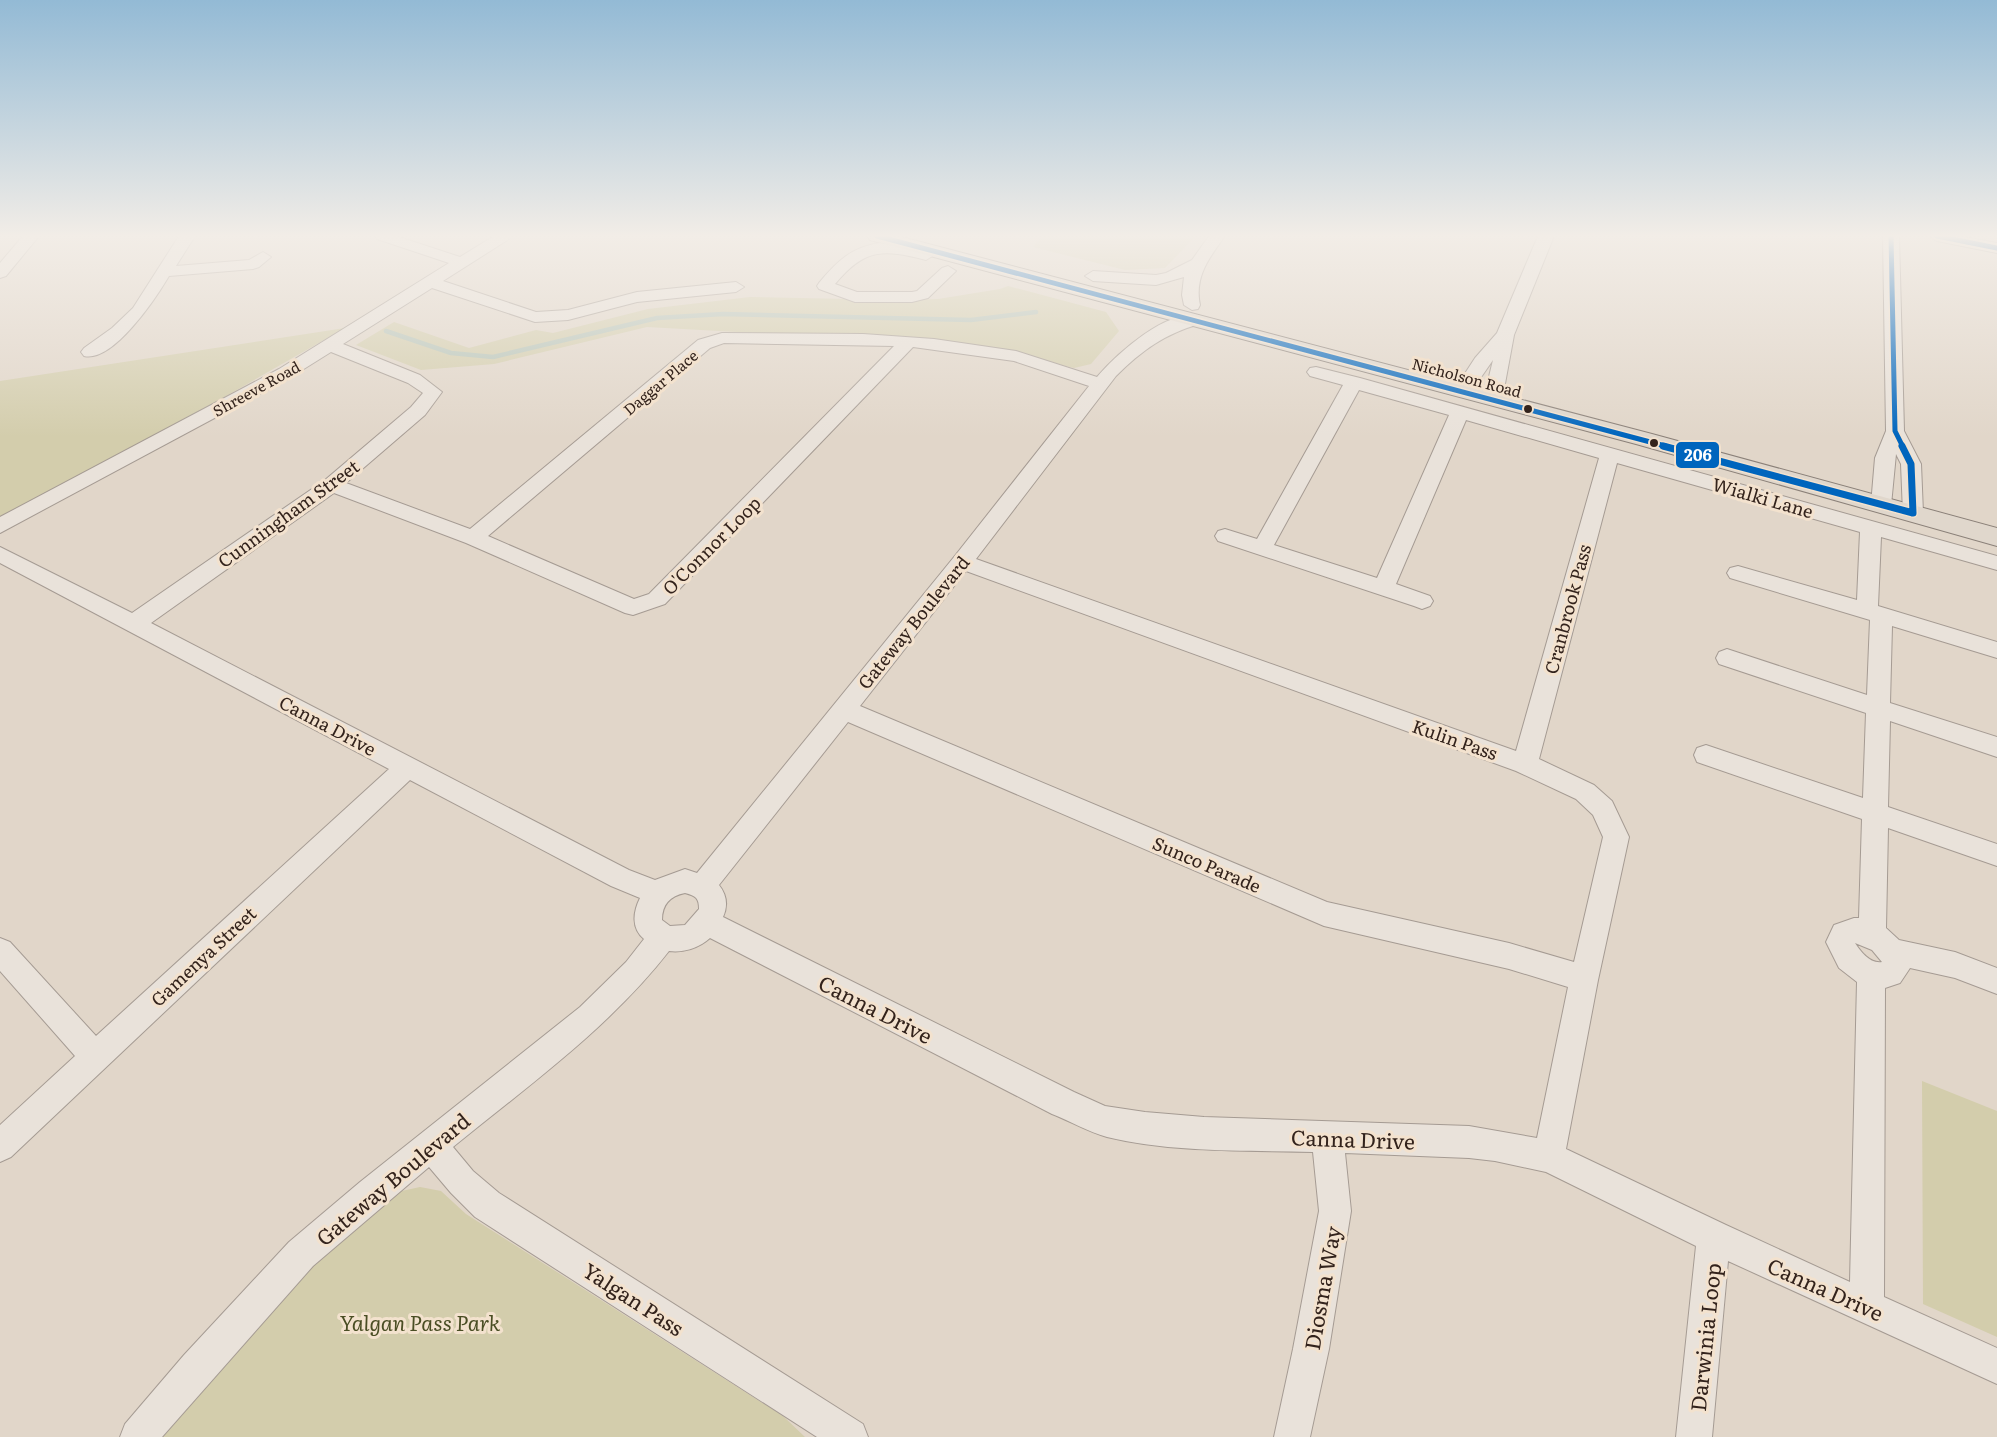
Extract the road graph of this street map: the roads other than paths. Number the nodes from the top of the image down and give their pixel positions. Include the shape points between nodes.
1 (144, 303) edge
2 (396, 303) edge
3 (494, 303) edge
4 (612, 303) edge
5 (1130, 303) edge
6 (1166, 303) edge
7 (1191, 303) edge
8 (1518, 303) edge
9 (1892, 303) edge
10 (1145, 307) junction
11 (1193, 313) junction
12 (1505, 334) junction
13 (908, 342) junction
14 (329, 345) junction
15 (90, 352) dead end
16 (1122, 358) junction
17 (1316, 372) dead end
18 (1472, 377) junction
19 (1354, 382) junction
20 (1100, 384) junction
21 (1450, 388) junction
22 (1499, 393) junction
23 (1460, 412) junction
24 (1895, 431) junction
25 (1610, 454) junction
26 (332, 485) junction
27 (1881, 495) junction
28 (1912, 503) junction
29 (1997, 515) edge
30 (0, 526) edge
31 (1871, 528) junction
32 (1226, 536) dead end
33 (1997, 537) edge
34 (472, 538) junction
35 (1262, 548) junction
36 (0, 554) edge
37 (962, 562) junction
38 (1997, 563) edge
39 (1738, 573) dead end
40 (1384, 587) junction
41 (1422, 601) dead end
42 (1874, 613) junction
43 (134, 624) junction
44 (1997, 650) edge
45 (1727, 658) dead end
46 (1879, 708) junction
47 (842, 709) junction
48 (1997, 747) edge
49 (1706, 755) dead end
50 (1525, 764) junction
51 (407, 767) junction
52 (1874, 813) junction
53 (1997, 855) edge
54 (703, 885) junction
55 (658, 892) junction
56 (708, 922) junction
57 (1872, 934) junction
58 (662, 938) junction
59 (0, 951) edge
60 (1893, 952) junction
61 (1871, 975) junction
62 (1584, 980) junction
63 (1997, 981) edge
64 (95, 1057) junction
65 (1327, 1138) junction
66 (431, 1144) junction
67 (0, 1146) edge
68 (1549, 1157) junction
69 (1714, 1237) junction
70 (1867, 1306) junction
71 (1997, 1366) edge
72 (138, 1437) edge
73 (850, 1437) edge
74 (1292, 1437) edge
75 (1694, 1437) edge

1 - 15 street via 118,332
2 - 14 street, Shreeve Road
3 - 4 street via 551,318
5 - 10 main road, Nicholson Road
6 - 11 main road, Nicholson Road
7 - 11 street
8 - 12 street
9 - 24 street
10 - 11 main road, Nicholson Road
10 - 16 street, Gateway Boulevard via 1147,321
11 - 16 street, Gateway Boulevard
11 - 18 main road, Nicholson Road
11 - 21 main road, Nicholson Road
12 - 18 street
12 - 22 street
13 - 20 street, Daggar Place via 1006,354
13 - 34 street, Daggar Place via 722,338 704,344
13 - 34 street, O'Connor Loop via 657,598 633,607
14 - 26 street, Cunningham Street via 414,379 433,392 418,411
14 - 30 street, Shreeve Road via 285,373
16 - 20 street, Gateway Boulevard
17 - 19 street, Wialki Lane
18 - 21 street via 1464,385
18 - 22 main road, Nicholson Road
19 - 23 street, Wialki Lane
19 - 35 street
20 - 37 street, Gateway Boulevard
21 - 22 main road, Nicholson Road
22 - 27 main road, Nicholson Road
23 - 25 street, Wialki Lane
23 - 40 street
24 - 27 street via 1885,458
24 - 28 street via 1911,464
25 - 31 street, Wialki Lane
25 - 50 street, Cranbrook Pass
26 - 34 street, O'Connor Loop
26 - 43 street, Cunningham Street
27 - 28 main road, Nicholson Road
28 - 29 main road, Nicholson Road
28 - 33 main road, Nicholson Road
31 - 38 street, Wialki Lane
31 - 42 street
32 - 35 street
35 - 40 street
36 - 43 street, Canna Drive
37 - 47 street, Gateway Boulevard
37 - 50 street, Kulin Pass
39 - 42 street
40 - 41 street
42 - 44 street
42 - 46 street
43 - 51 street, Canna Drive
45 - 46 street
46 - 48 street
46 - 52 street
47 - 54 street, Gateway Boulevard
47 - 62 street, Sunco Parade via 1324,914 1509,956
49 - 52 street
50 - 62 street, Kulin Pass via 1585,792 1603,808 1616,837
51 - 55 street, Canna Drive via 620,878
51 - 64 street, Gamenya Street
52 - 53 street
52 - 57 street
54 - 55 street via 685,881
54 - 56 street via 713,897
55 - 58 street via 647,918
56 - 58 street via 692,936
56 - 65 street, Canna Drive via 1105,1121 1204,1133
57 - 60 street
57 - 61 street via 1854,930 1844,934 1840,942 1844,954 1856,967
58 - 66 street, Gateway Boulevard via 636,971 590,1017
59 - 64 street
60 - 61 street via 1897,966 1892,974
60 - 63 street via 1955,965
61 - 70 street
62 - 68 street, Kulin Pass
64 - 67 street, Gamenya Street
65 - 68 street, Canna Drive via 1470,1142
65 - 74 street, Diosma Way via 1335,1211
66 - 72 street, Gateway Boulevard via 301,1254
66 - 73 street, Yalgan Pass via 487,1205
68 - 69 street, Canna Drive
69 - 70 street, Canna Drive
69 - 75 street, Darwinia Loop
70 - 71 street, Canna Drive

